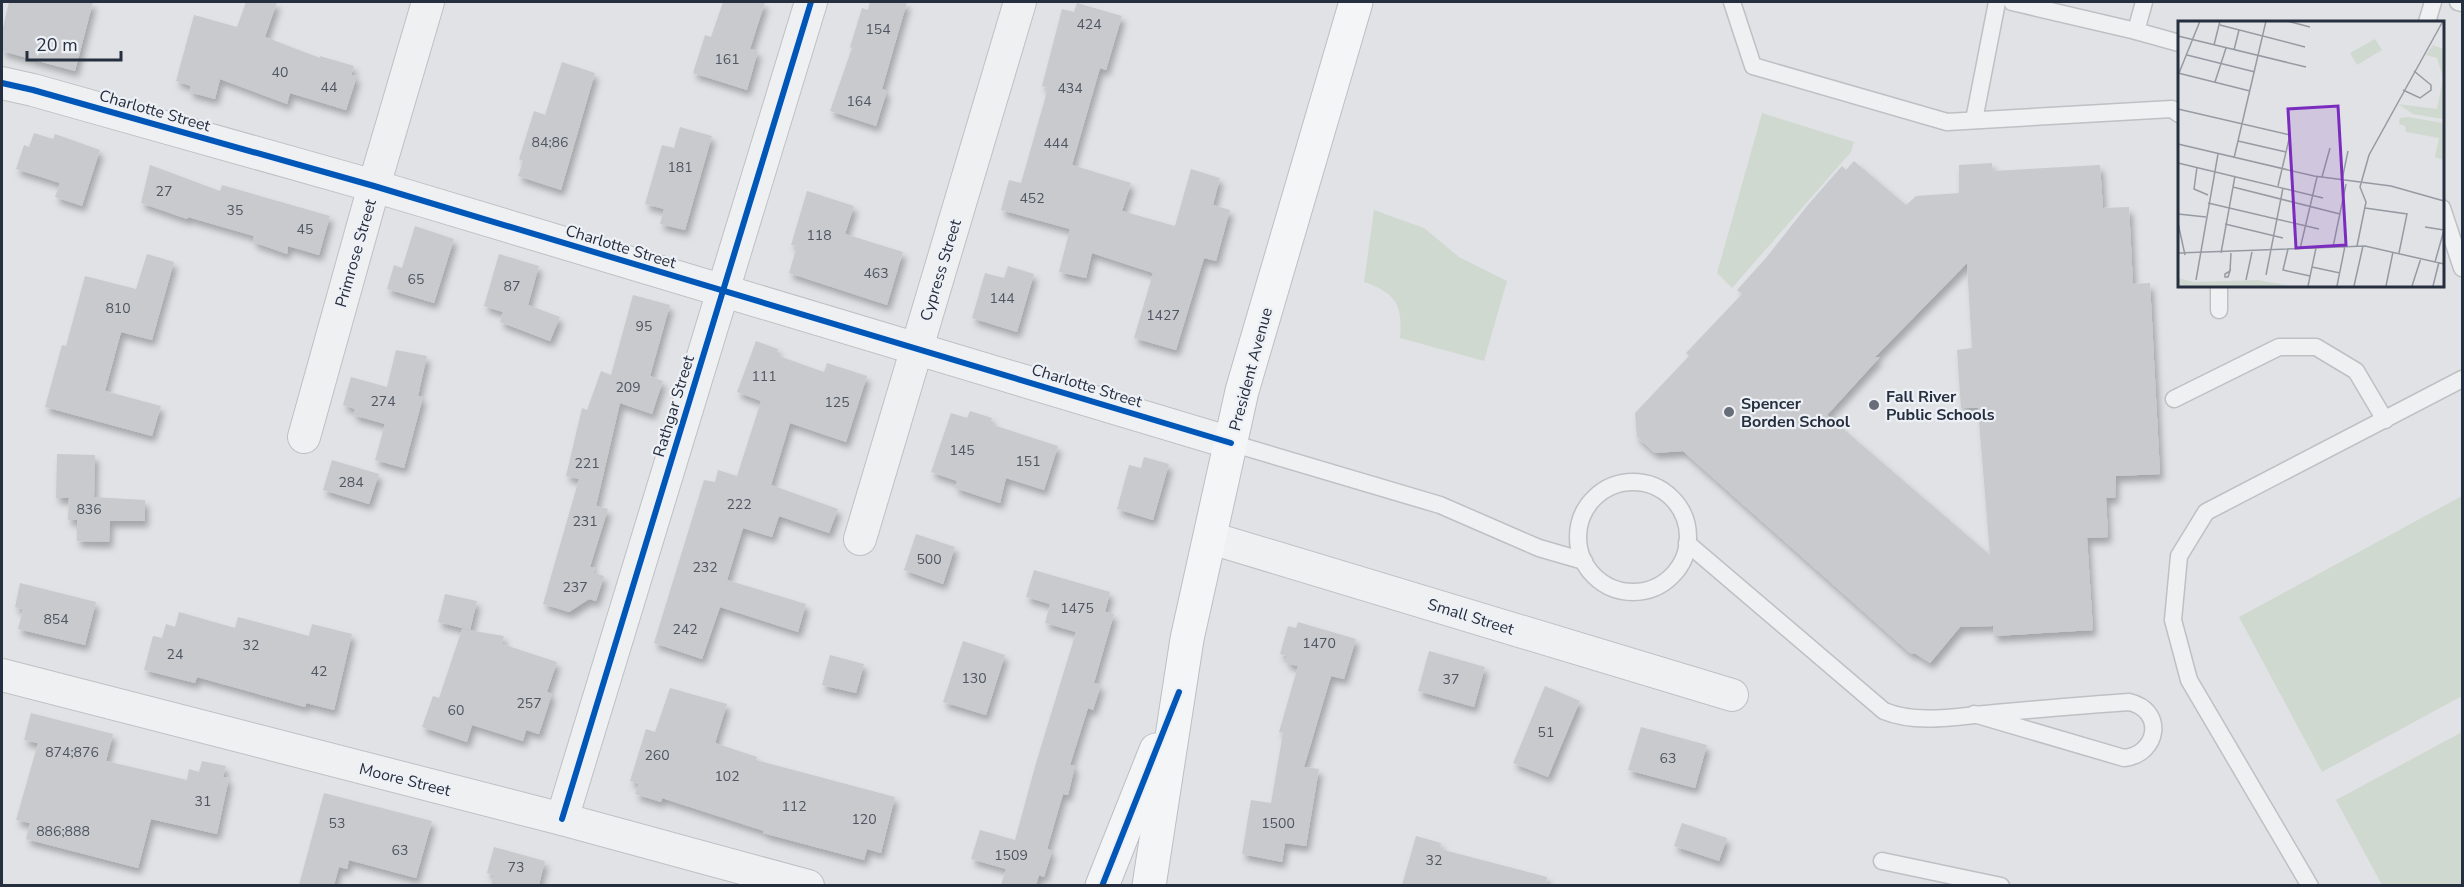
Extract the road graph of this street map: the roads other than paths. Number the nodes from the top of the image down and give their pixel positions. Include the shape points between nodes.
1 (428, 2) edge
2 (811, 2) edge
3 (1020, 2) edge
4 (1356, 2) edge
5 (1732, 2) edge
6 (1997, 2) edge
7 (2012, 2) edge
8 (2144, 2) edge
9 (2433, 2) edge
10 (2427, 21) edge
11 (2136, 31) junction
12 (2178, 43) edge
13 (2, 83) edge
14 (2178, 113) edge
15 (1974, 120) junction
16 (374, 186) junction
17 (2443, 211) edge
18 (2463, 268) edge
19 (2219, 286) edge
20 (723, 291) junction
21 (2219, 310) dead end
22 (916, 349) junction
23 (2463, 380) edge
24 (2174, 399) dead end
25 (2385, 420) junction
26 (304, 437) dead end
27 (1231, 443) junction
28 (1211, 538) junction
29 (860, 539) dead end
30 (1687, 543) junction
31 (1584, 561) junction
32 (2, 675) edge
33 (1179, 692) junction
34 (1732, 695) dead end
35 (1974, 714) junction
36 (562, 819) junction
37 (1882, 861) dead end
38 (808, 885) edge
39 (1102, 885) edge
40 (1149, 885) edge
41 (2001, 885) edge
42 (2310, 885) edge

1 - 16 street, Primrose Street
2 - 20 street, Rathgar Street
3 - 22 street, Cypress Street
4 - 27 main road, President Avenue via 1242,391
5 - 15 lane via 1753,66 1947,122
6 - 15 lane
7 - 11 lane
8 - 11 lane
9 - 10 lane
11 - 12 lane
13 - 16 street, Charlotte Street
14 - 15 lane via 2172,109
16 - 20 street, Charlotte Street
16 - 26 street, Primrose Street
17 - 18 lane
19 - 21 lane
20 - 22 street, Charlotte Street
20 - 36 street, Rathgar Street
22 - 27 street, Charlotte Street
22 - 29 street, Cypress Street
23 - 25 lane
24 - 25 lane via 2278,347 2316,347 2356,371
25 - 42 lane via 2206,512 2179,556 2173,620 2189,680
27 - 28 main road, President Avenue
27 - 31 lane via 1440,505 1539,548
28 - 33 main road, President Avenue
28 - 34 street, Small Street
30 - 31 lane via 1683,559 1669,578 1635,592 1601,581
30 - 31 lane via 1684,517 1665,493 1643,483 1619,484 1597,495 1583,515 1578,539
30 - 35 lane via 1884,711 1913,719
32 - 36 street, Moore Street
33 - 39 main road
33 - 40 main road, President Avenue
35 - 35 lane via 2124,758 2140,753 2152,740 2149,714 2129,702
36 - 38 street, Moore Street
37 - 41 lane

